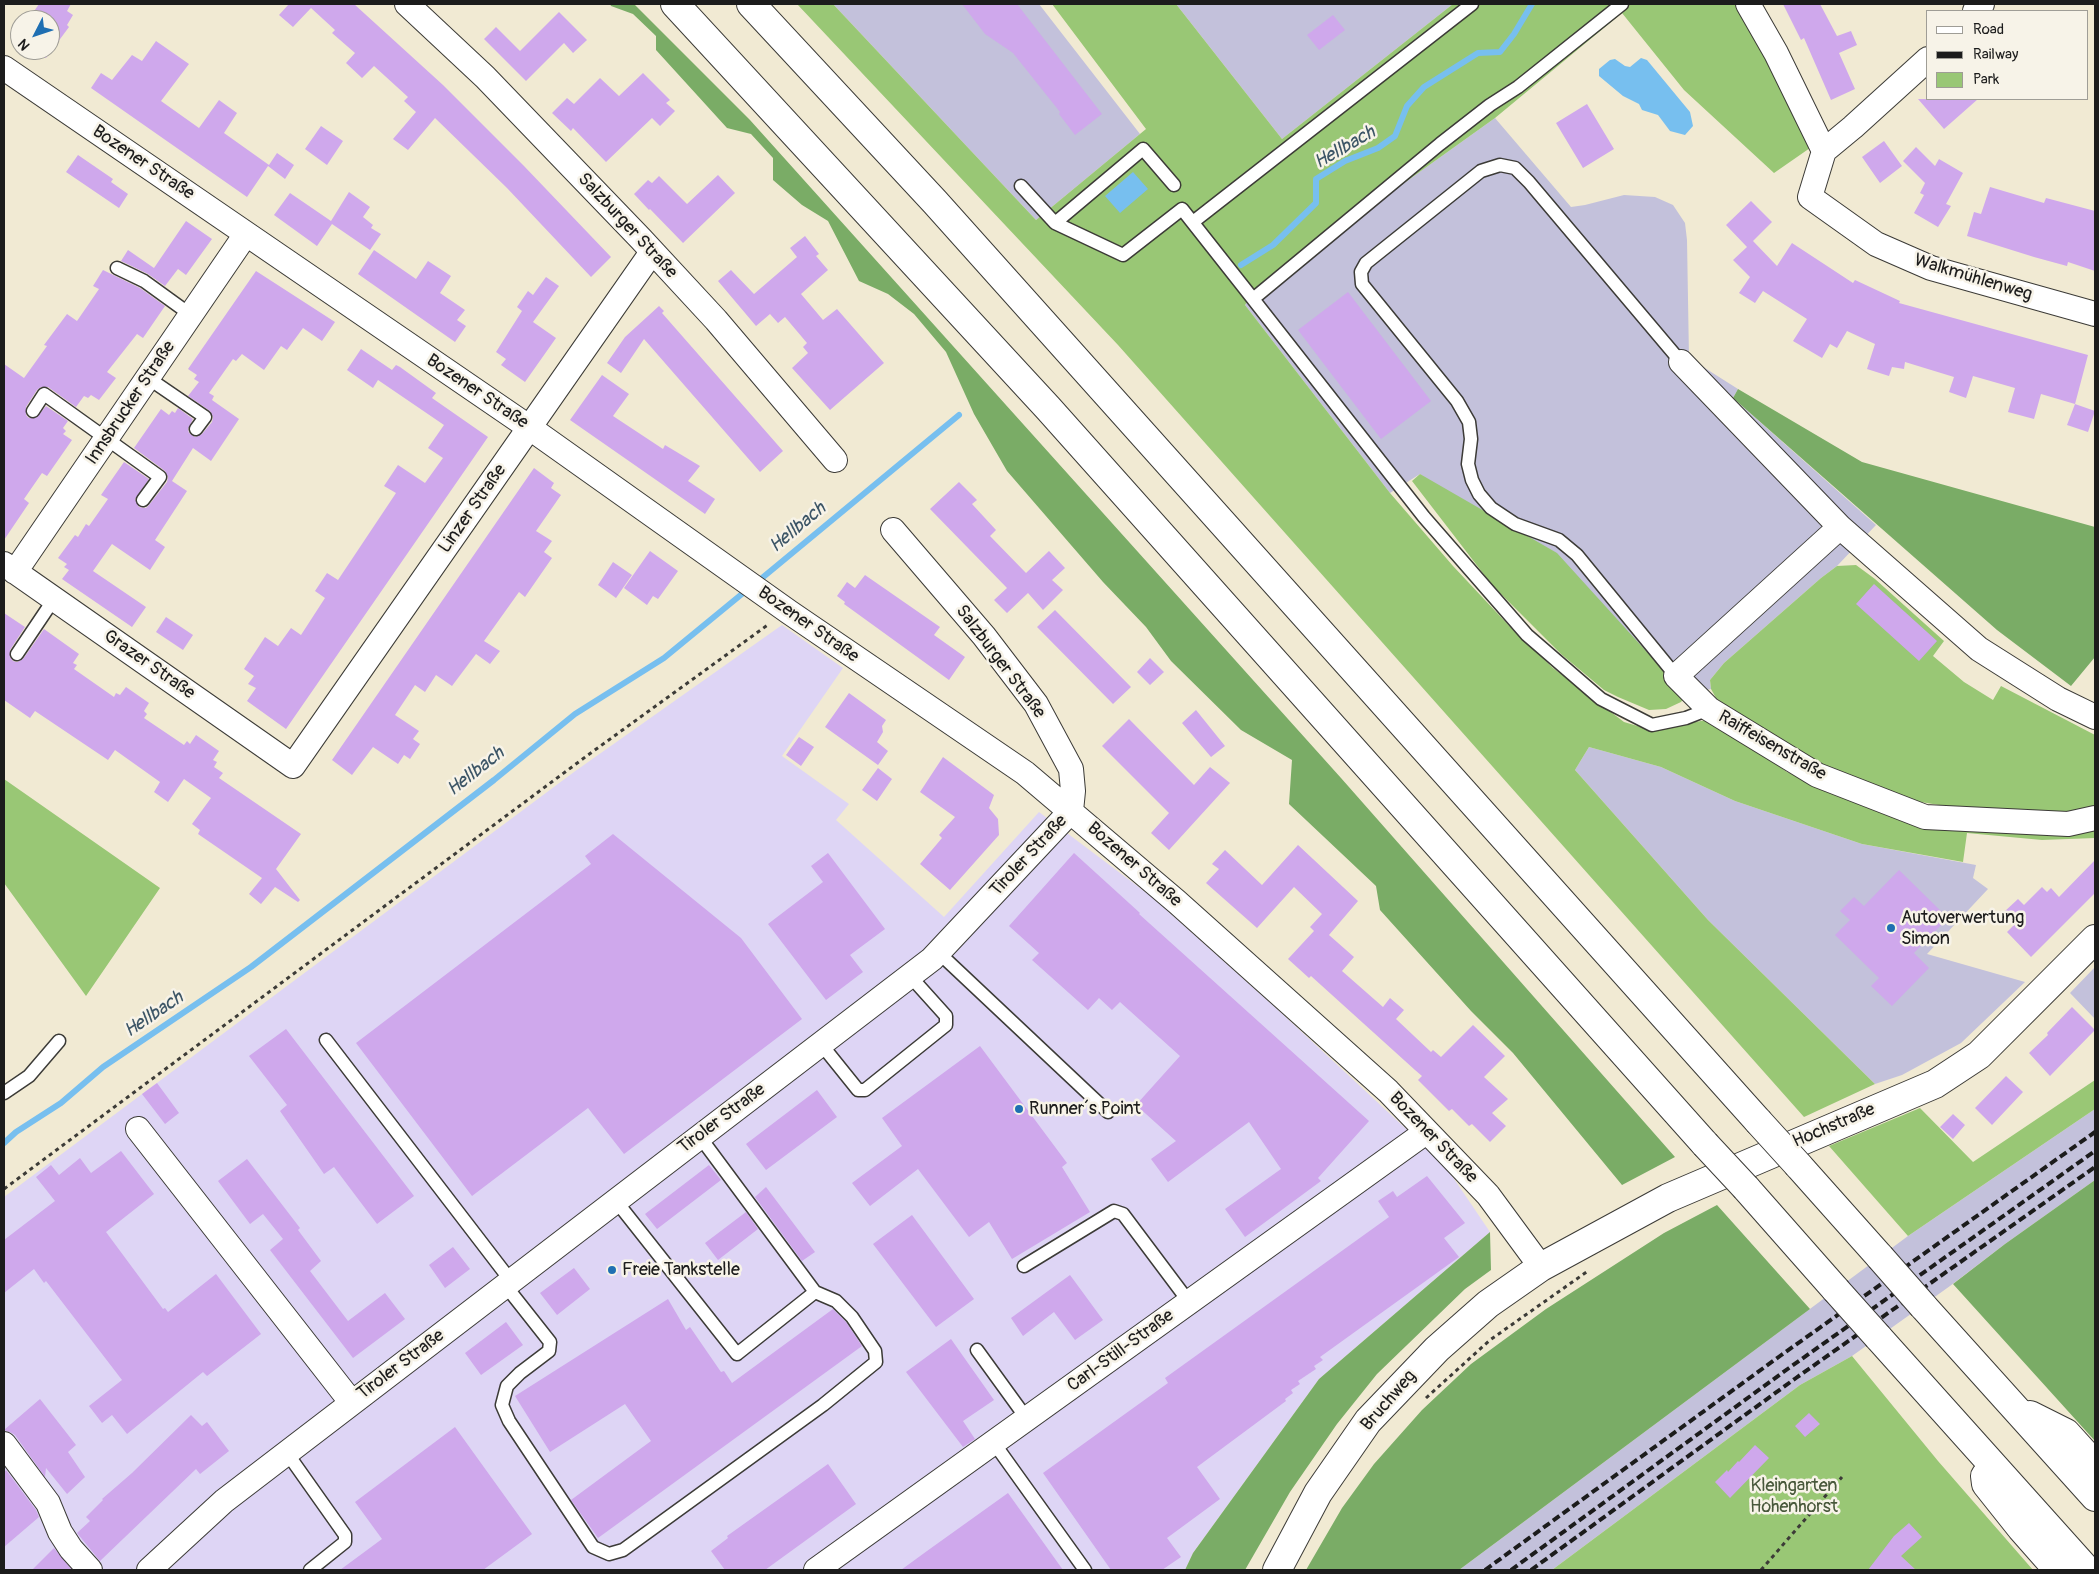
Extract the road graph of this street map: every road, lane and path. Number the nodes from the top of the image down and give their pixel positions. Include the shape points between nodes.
1 (407, 4) edge
2 (675, 4) edge
3 (751, 4) edge
4 (1472, 4) edge
5 (1622, 4) edge
6 (1748, 4) edge
7 (1926, 61) edge
8 (4, 68) edge
9 (1824, 151) junction
10 (1174, 185) dead end
11 (1021, 186) dead end
12 (1193, 222) junction
13 (1054, 223) junction
14 (246, 234) junction
15 (652, 252) junction
16 (117, 268) dead end
17 (1253, 299) junction
18 (2095, 314) edge
19 (191, 315) junction
20 (1680, 362) joint
21 (148, 378) junction
22 (33, 411) dead end
23 (530, 428) junction
24 (196, 429) dead end
25 (106, 439) junction
26 (836, 460) dead end
27 (143, 500) dead end
28 (1840, 528) junction
29 (893, 530) dead end
30 (9, 568) edge
31 (54, 599) junction
32 (789, 612) junction
33 (17, 654) dead end
34 (1676, 676) junction
35 (1709, 709) junction
36 (2095, 718) edge
37 (293, 766) joint
38 (1071, 811) junction
39 (2095, 818) edge
40 (2095, 939) edge
41 (938, 952) junction
42 (910, 976) junction
43 (59, 1040) dead end
44 (326, 1040) dead end
45 (821, 1044) junction
46 (4, 1093) edge
47 (1108, 1112) dead end
48 (138, 1129) dead end
49 (1426, 1132) junction
50 (700, 1137) junction
51 (4, 1189) edge
52 (616, 1201) junction
53 (1024, 1266) dead end
54 (1541, 1267) junction
55 (1582, 1275) dead end
56 (508, 1283) junction
57 (815, 1292) junction
58 (1189, 1302) junction
59 (977, 1350) dead end
60 (1425, 1399) dead end
61 (352, 1403) junction
62 (2016, 1408) junction
63 (1027, 1419) junction
64 (994, 1443) junction
65 (4, 1444) edge
66 (1978, 1448) junction
67 (287, 1452) junction
68 (2095, 1465) edge
69 (1842, 1477) dead end
70 (2095, 1498) edge
71 (90, 1570) edge
72 (149, 1570) edge
73 (310, 1570) edge
74 (816, 1570) edge
75 (1085, 1570) edge
76 (1277, 1570) edge
77 (1761, 1570) edge
78 (2058, 1570) edge
79 (2087, 1570) edge

1 - 15 street, Salzburger Straße via 485,77
2 - 66 main road, bridge via 1048,408
3 - 62 main road, bridge via 935,202
4 - 12 lane
5 - 17 lane via 1440,144
6 - 9 street
7 - 9 street
8 - 14 street, Bozener Straße
9 - 18 street, Walkmühlenweg via 1810,197 1876,244 1931,268
10 - 13 lane via 1143,149
11 - 13 lane
12 - 13 lane via 1182,209 1123,255
12 - 17 lane
14 - 19 street, Innsbrucker Straße
14 - 23 street, Bozener Straße
15 - 23 street, Linzer Straße
15 - 26 street, Salzburger Straße via 716,320
16 - 19 lane via 144,281
17 - 35 lane via 1424,517 1527,635 1601,699 1652,725
19 - 21 street, Innsbrucker Straße
20 - 28 street
20 - 34 lane via 1515,168 1500,165 1481,171 1366,263 1360,272 1362,284 1457,400 1469,422 1468,464 1479,494 1491,508 1515,524 1559,540 1577,555
21 - 24 lane via 204,416
21 - 25 street, Innsbrucker Straße
22 - 25 lane via 44,394
23 - 32 street, Bozener Straße
23 - 37 street, Linzer Straße
25 - 27 lane via 160,477
25 - 30 street, Innsbrucker Straße
28 - 34 street
28 - 36 street via 1979,649 2058,699
29 - 38 street, Salzburger Straße via 984,636 1036,704 1071,770
30 - 31 street, Grazer Straße
31 - 33 lane
31 - 37 street, Grazer Straße
32 - 38 street, Bozener Straße via 1025,773
32 - 51 path via 761,628 588,755
34 - 35 street, Raiffeisenstraße
35 - 39 street, Raiffeisenstraße via 1817,775 1925,817 2068,824
38 - 41 street, Tiroler Straße
38 - 49 street, Bozener Straße via 1388,1091
40 - 54 main road, Hochstraße via 1979,1055 1935,1084 1668,1198
41 - 42 street, Tiroler Straße
41 - 47 lane
42 - 45 street, Tiroler Straße
42 - 45 lane via 946,1016 946,1026 865,1090 858,1090
43 - 46 lane via 29,1076
44 - 56 lane
45 - 50 street, Tiroler Straße
48 - 61 street, Tiroler Straße
49 - 54 street, Bozener Straße via 1488,1195
49 - 58 street, Carl-Still-Straße
50 - 52 street, Tiroler Straße
50 - 57 lane
52 - 56 street, Tiroler Straße
52 - 57 lane via 737,1354
53 - 58 lane via 1114,1211 1123,1214
54 - 76 main road, Bruchweg via 1488,1304 1437,1349 1368,1421 1318,1493
55 - 60 path via 1490,1340
56 - 57 lane via 550,1342 549,1351 508,1386 502,1405 509,1421 593,1547 609,1554 623,1550 656,1528 876,1362 875,1351 852,1317 836,1301
56 - 61 street, Tiroler Straße
58 - 63 street, Carl-Still-Straße
59 - 63 lane
61 - 67 street, Tiroler Straße
62 - 68 main road via 2066,1433
62 - 70 main road
63 - 64 street, Carl-Still-Straße
64 - 74 street, Carl-Still-Straße
64 - 75 lane
65 - 71 street via 48,1503 70,1549
66 - 78 main road via 1986,1484
66 - 79 main road
67 - 72 street, Tiroler Straße via 224,1501
67 - 73 lane via 345,1535 344,1542
69 - 77 path

